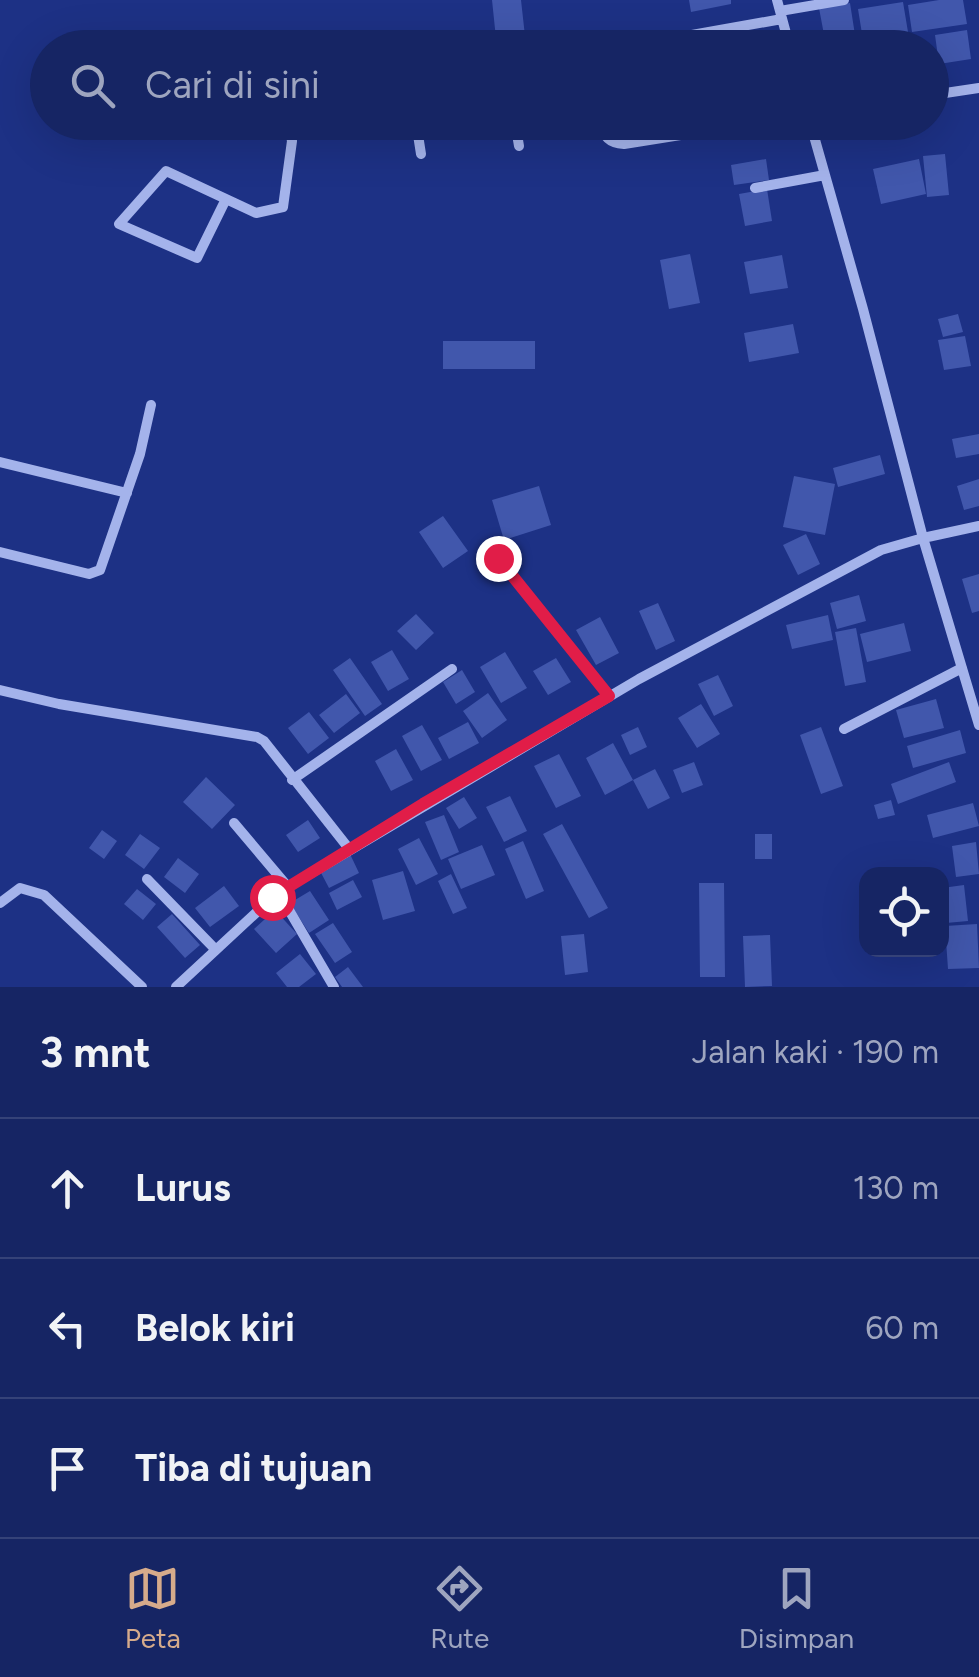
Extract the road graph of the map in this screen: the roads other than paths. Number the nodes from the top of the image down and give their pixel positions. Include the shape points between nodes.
1 (844, 0) edge
2 (780, 10) edge
3 (695, 30) edge
4 (979, 88) edge
5 (949, 93) edge
6 (292, 140) edge
7 (419, 140) edge
8 (518, 140) edge
9 (610, 140) edge
10 (649, 140) edge
11 (815, 140) edge
12 (519, 146) dead end
13 (422, 154) dead end
14 (825, 174) junction
15 (756, 188) dead end
16 (226, 199) junction
17 (151, 406) dead end
18 (0, 462) edge
19 (127, 493) junction
20 (979, 526) edge
21 (922, 538) junction
22 (0, 552) edge
23 (498, 558) dead end
24 (962, 668) junction
25 (452, 670) dead end
26 (0, 690) edge
27 (609, 696) junction
28 (979, 725) edge
29 (844, 729) dead end
30 (292, 780) junction
31 (234, 823) dead end
32 (350, 850) junction
33 (148, 879) dead end
34 (284, 890) junction
35 (0, 904) edge
36 (216, 950) junction
37 (142, 987) edge
38 (176, 987) edge
39 (334, 987) edge

1 - 2 street
2 - 3 street
4 - 5 street
6 - 16 street via 283,207 256,214
7 - 13 street
8 - 12 street
9 - 10 street
11 - 14 street
14 - 15 street
14 - 21 street
16 - 16 street via 166,172 119,224 197,258
17 - 19 street
18 - 19 street
19 - 22 street via 95,574
20 - 21 street
21 - 24 street
21 - 27 street via 880,550
23 - 27 street
24 - 28 street
24 - 29 street
25 - 30 street
26 - 30 street via 246,733 264,740
27 - 32 street
30 - 32 street
31 - 34 street
32 - 34 street
33 - 36 street
34 - 36 street
34 - 39 street
35 - 37 street via 20,888 44,895
36 - 38 street

